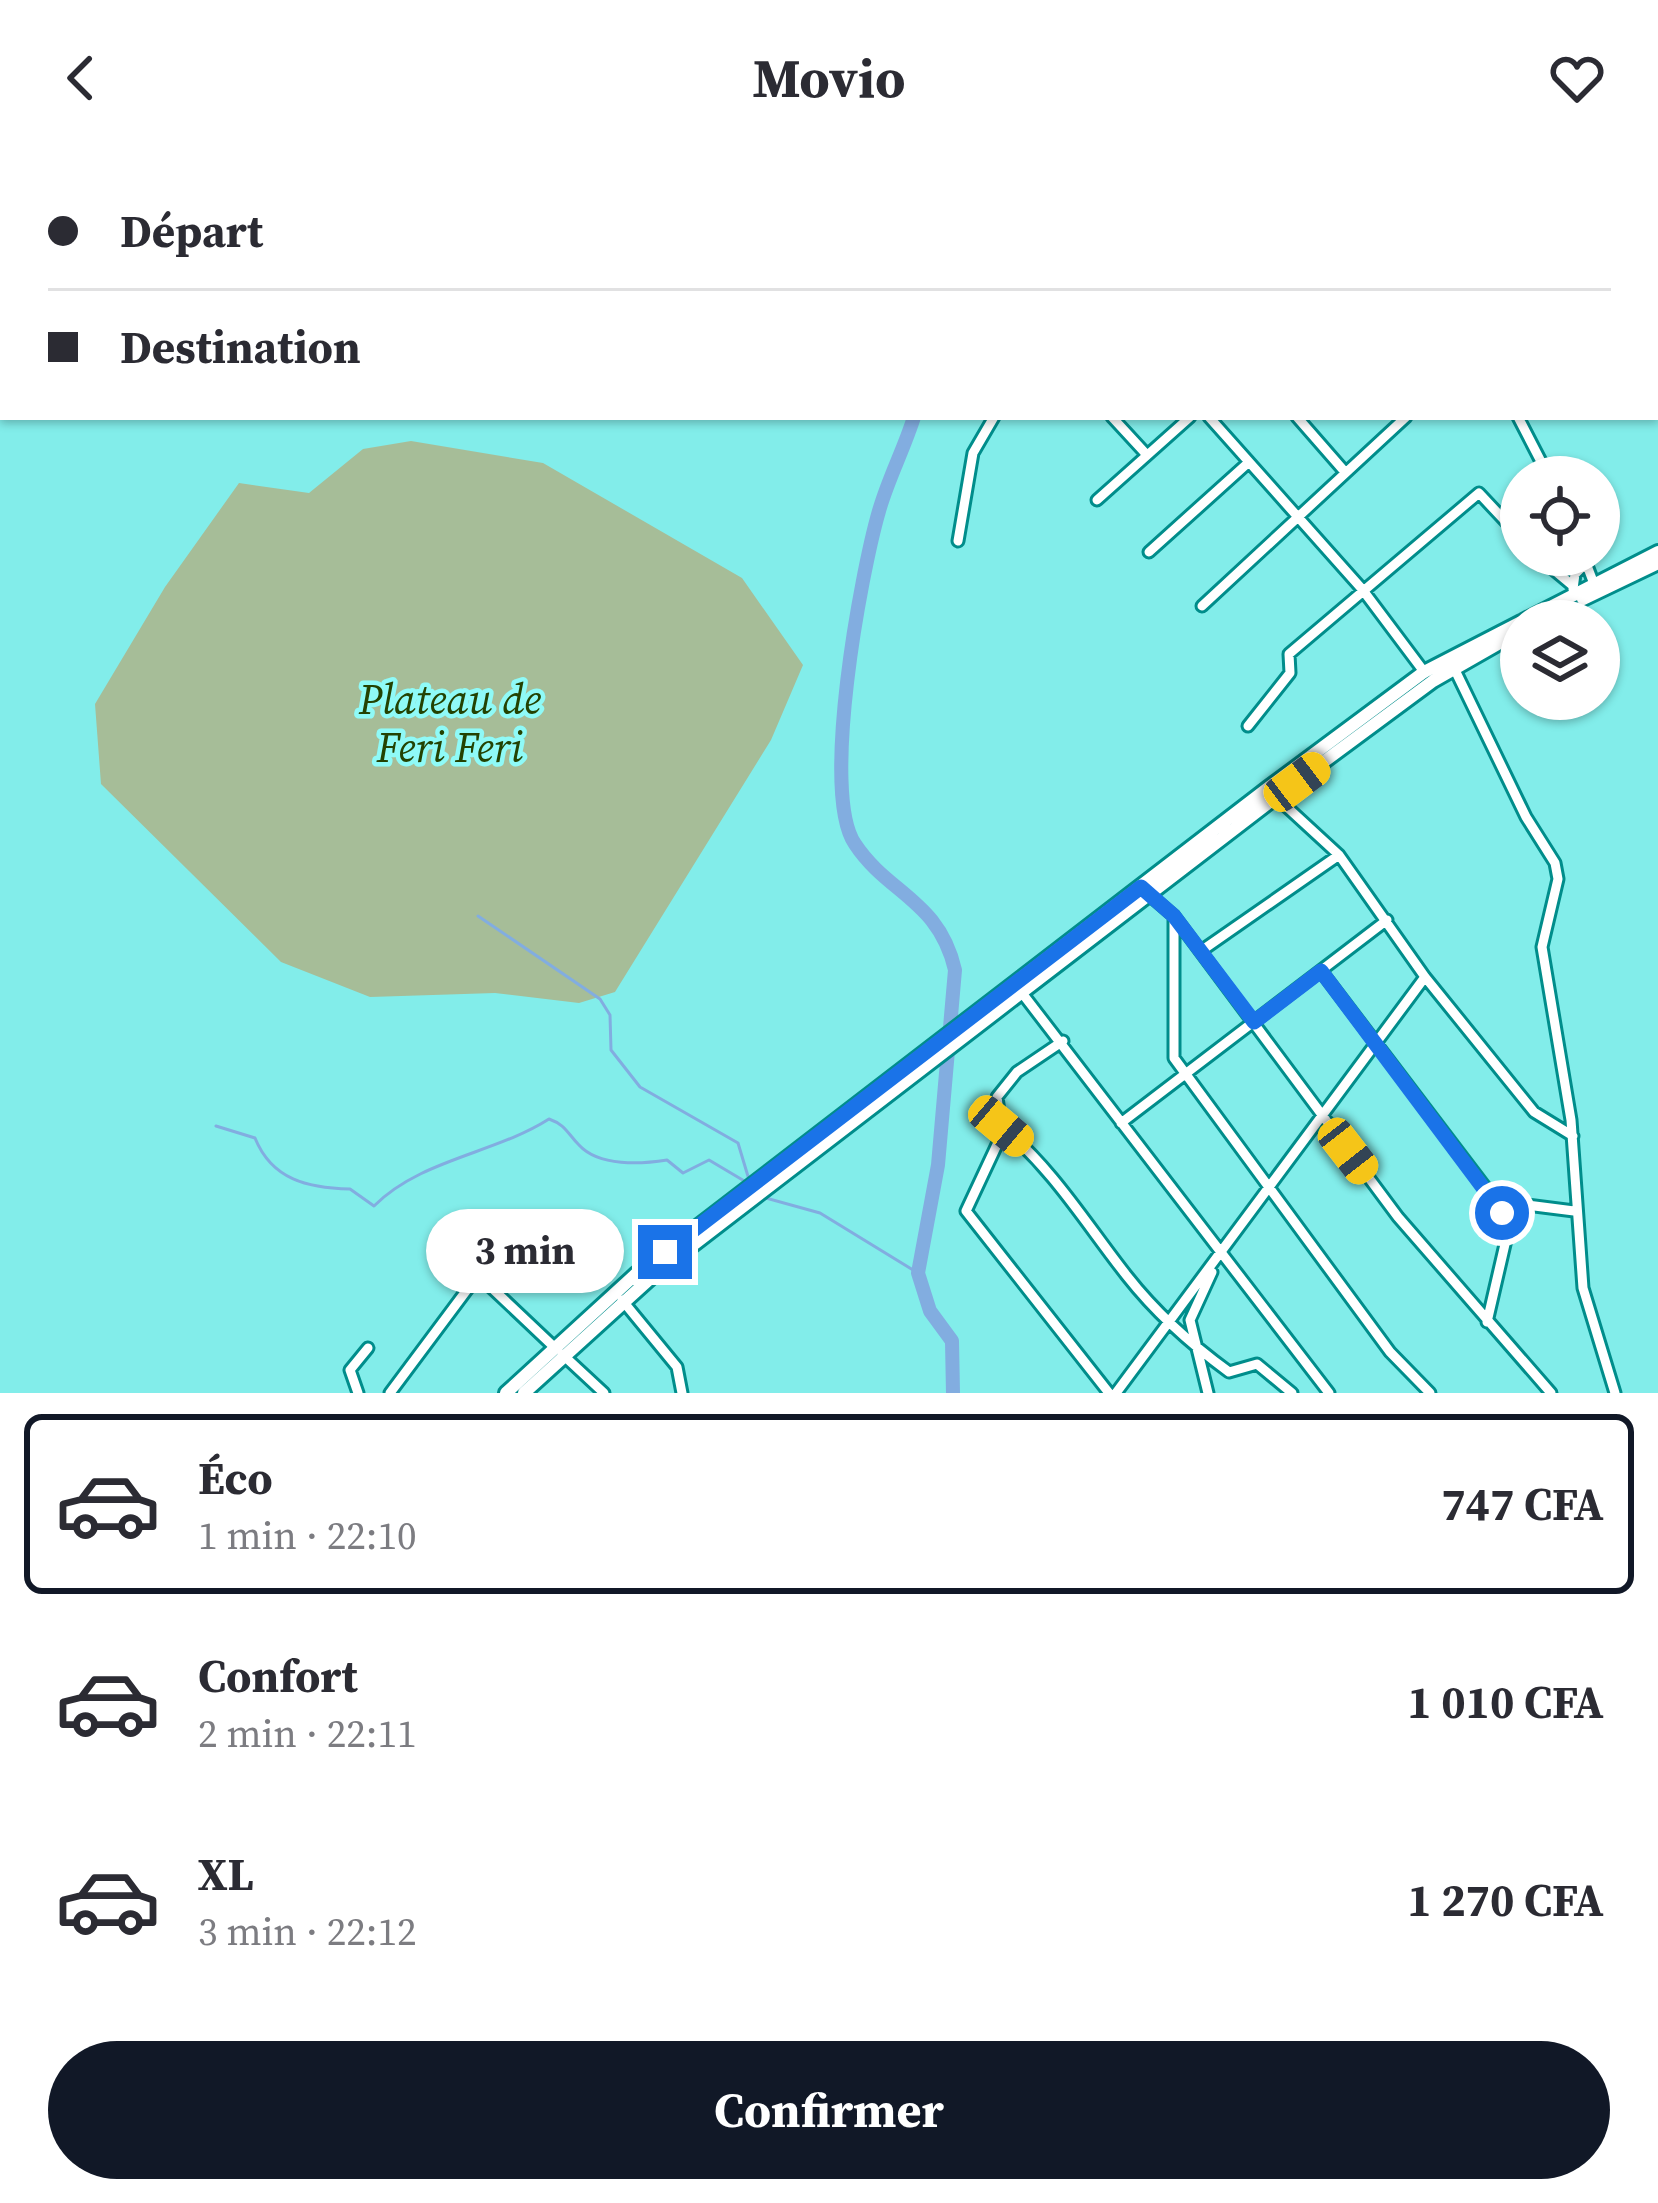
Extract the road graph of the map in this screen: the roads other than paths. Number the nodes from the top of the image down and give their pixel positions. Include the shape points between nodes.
1 (992, 420) edge
2 (1115, 420) edge
3 (1187, 420) edge
4 (1212, 420) edge
5 (1300, 420) edge
6 (1403, 420) edge
7 (1520, 420) edge
8 (1147, 455) junction
9 (1538, 456) edge
10 (1249, 462) junction
11 (1346, 472) junction
12 (1097, 500) dead end
13 (1297, 516) junction
14 (1500, 516) edge
15 (958, 541) dead end
16 (1658, 551) edge
17 (1149, 552) dead end
18 (1658, 563) edge
19 (1558, 576) edge
20 (1578, 576) edge
21 (1591, 576) edge
22 (1594, 584) junction
23 (1362, 589) junction
24 (1573, 590) junction
25 (1558, 600) edge
26 (1582, 600) edge
27 (1202, 606) dead end
28 (1500, 636) edge
29 (1500, 638) edge
30 (1454, 668) junction
31 (1428, 676) junction
32 (1248, 726) dead end
33 (1272, 792) junction
34 (1340, 855) junction
35 (1145, 892) junction
36 (1174, 916) junction
37 (1387, 920) junction
38 (1201, 952) junction
39 (1321, 971) junction
40 (1425, 977) junction
41 (1022, 993) junction
42 (1254, 1022) junction
43 (963, 1033) junction
44 (1063, 1041) junction
45 (1376, 1044) junction
46 (1186, 1074) junction
47 (1322, 1118) junction
48 (1121, 1123) junction
49 (1001, 1126) junction
50 (1573, 1136) junction
51 (1270, 1187) junction
52 (1489, 1192) junction
53 (1574, 1211) junction
54 (1218, 1256) junction
55 (618, 1296) junction
56 (1171, 1321) junction
57 (1487, 1322) junction
58 (1194, 1346) junction
59 (368, 1348) dead end
60 (557, 1350) junction
61 (680, 1389) edge
62 (664, 1390) dead end
63 (358, 1393) edge
64 (390, 1393) edge
65 (506, 1393) edge
66 (524, 1393) edge
67 (604, 1393) edge
68 (1112, 1393) edge
69 (1208, 1393) edge
70 (1292, 1393) edge
71 (1329, 1393) edge
72 (1430, 1393) edge
73 (1551, 1393) edge
74 (1615, 1393) edge

1 - 15 street via 973,453
2 - 8 street
3 - 8 street
4 - 10 street
5 - 11 street
6 - 11 street
7 - 9 street
8 - 12 street
10 - 13 street
10 - 17 street
11 - 13 street
13 - 23 street
13 - 27 street
14 - 23 street via 1479,493
16 - 22 main road
18 - 26 main road
19 - 24 street
20 - 24 street
21 - 22 street
22 - 24 main road
23 - 31 street
23 - 32 street via 1289,654 1290,673
24 - 25 main road
28 - 31 main road
29 - 30 main road
30 - 31 main road
30 - 50 street via 1555,863 1542,947
31 - 33 main road
33 - 34 street
33 - 35 main road
34 - 37 street
34 - 38 street
35 - 36 street
35 - 41 main road
35 - 43 main road
36 - 38 street
36 - 46 street via 1174,1058
37 - 39 street
37 - 40 street
38 - 42 street
39 - 42 street
39 - 45 street
40 - 45 street
40 - 50 street via 1534,1112
41 - 43 main road
41 - 44 street
42 - 46 street
42 - 47 street
43 - 55 main road
44 - 48 street
44 - 49 street via 1017,1072 997,1097
45 - 47 street
45 - 52 street
46 - 48 street
46 - 51 street
47 - 51 street
47 - 57 street
48 - 54 street
49 - 56 street via 1060,1181 1130,1280
49 - 68 street via 966,1211
50 - 53 street
51 - 54 street
51 - 72 street via 1390,1352
52 - 53 street via 1510,1203
52 - 57 street via 1509,1227
53 - 74 street via 1583,1288
54 - 56 street
54 - 58 street via 1190,1320
54 - 71 street
55 - 60 main road
55 - 61 street via 677,1367
56 - 58 street
56 - 68 street
57 - 73 street
58 - 69 street
58 - 70 street via 1229,1372 1257,1364
59 - 63 street via 350,1370
60 - 64 street via 478,1275
60 - 65 main road
60 - 66 main road
60 - 67 street
61 - 62 street

